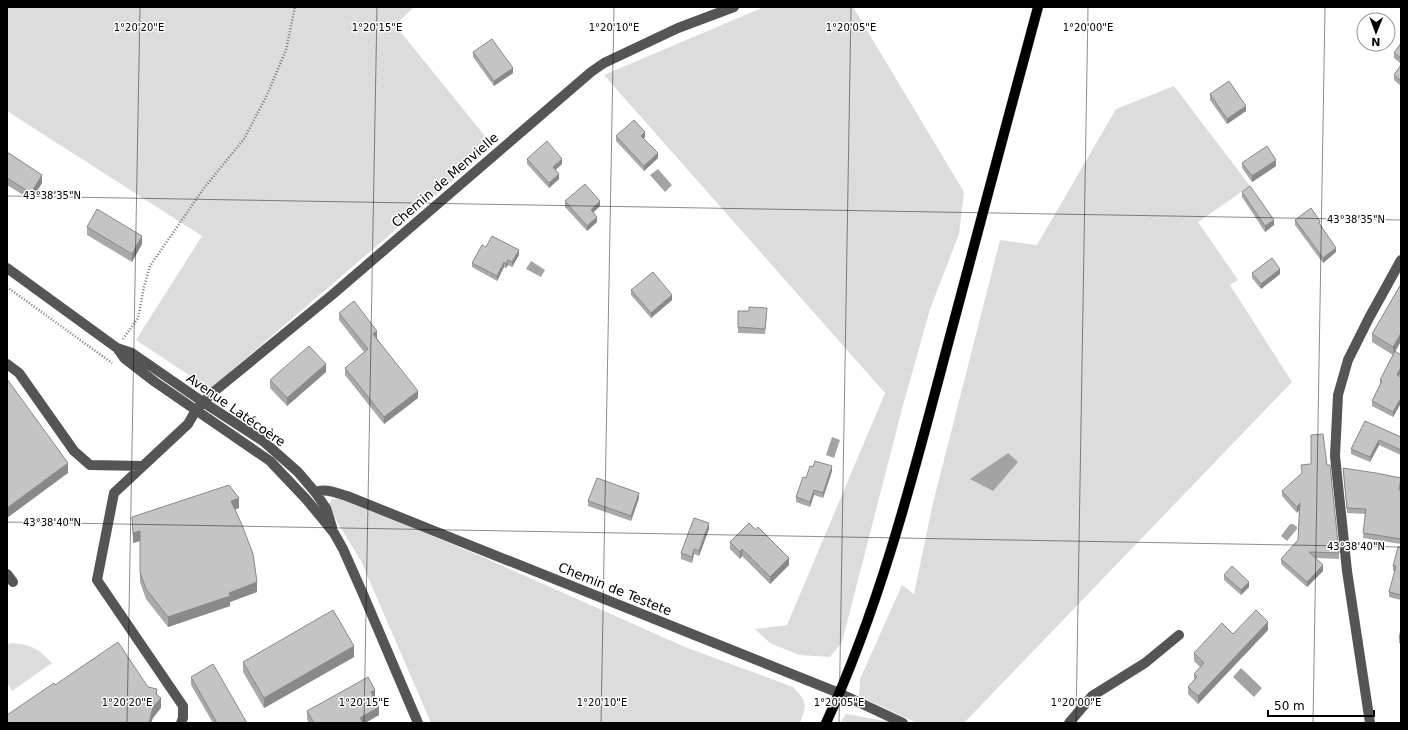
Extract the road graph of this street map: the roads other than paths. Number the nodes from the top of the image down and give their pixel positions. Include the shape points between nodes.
1 (734, 7) edge
2 (1038, 7) edge
3 (1401, 260) edge
4 (7, 268) edge
5 (117, 348) junction
6 (7, 364) edge
7 (203, 402) junction
8 (196, 410) junction
9 (143, 466) junction
10 (315, 492) junction
11 (334, 533) junction
12 (1179, 635) dead end
13 (840, 693) junction
14 (181, 723) edge
15 (418, 723) edge
16 (826, 723) edge
17 (903, 723) edge
18 (1069, 723) edge
19 (1370, 723) edge

1 - 7 street, Chemin de Menvielle via 678,28 604,63 591,72 332,295
2 - 13 main road via 913,478 876,596
3 - 19 street via 1348,360 1338,395 1336,464 1347,571
4 - 5 street, Avenue Latécoère
5 - 7 street, Avenue Latécoère via 132,353
5 - 8 street, Avenue Latécoère via 124,358
6 - 9 street via 19,373 74,451 90,465
7 - 8 street, Chemin de Menvielle
7 - 10 street, Avenue Latécoère via 263,441 298,472
8 - 9 street, Chemin de Menvielle via 188,424
8 - 11 street, Avenue Latécoère via 270,461
9 - 14 street, Chemin de Menvielle via 114,493 97,580 183,706
10 - 11 street, Avenue Latécoère via 326,508
10 - 13 street, Chemin de Testete via 330,491 347,496
11 - 15 street, Avenue Latécoère
12 - 18 street via 1145,663 1092,696
13 - 16 main road
13 - 17 street, Chemin de Testete

